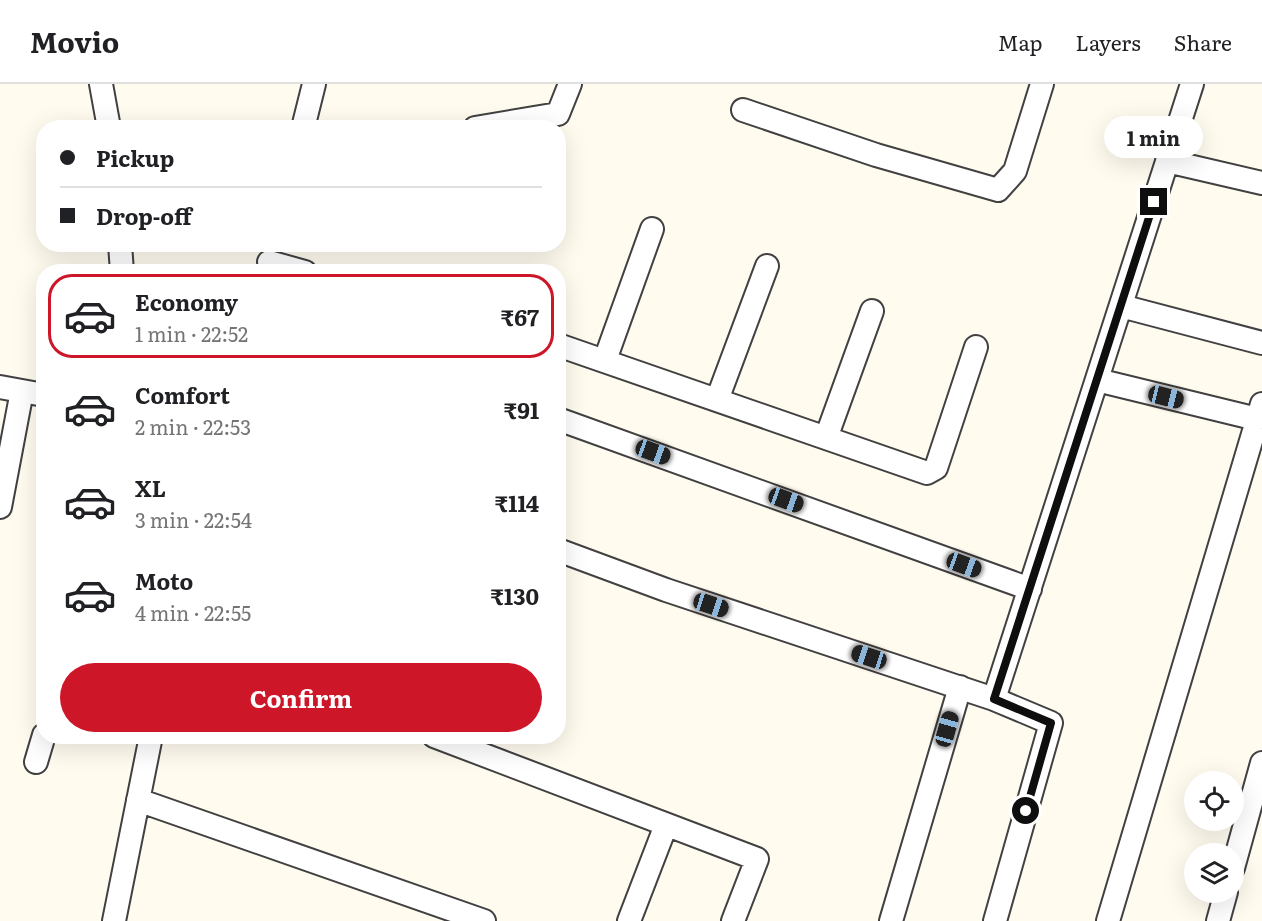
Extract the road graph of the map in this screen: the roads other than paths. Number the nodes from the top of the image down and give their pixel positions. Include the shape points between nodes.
1 (101, 84) edge
2 (314, 84) edge
3 (570, 84) edge
4 (1042, 84) edge
5 (1192, 84) edge
6 (743, 110) dead end
7 (108, 120) edge
8 (306, 120) edge
9 (522, 120) edge
10 (1167, 161) junction
11 (1262, 183) edge
12 (652, 229) dead end
13 (767, 266) dead end
14 (1121, 306) junction
15 (872, 311) dead end
16 (1262, 343) edge
17 (976, 346) dead end
18 (566, 348) edge
19 (604, 360) junction
20 (1097, 380) junction
21 (22, 391) edge
22 (717, 400) junction
23 (1260, 411) edge
24 (566, 422) edge
25 (826, 438) junction
26 (0, 507) edge
27 (566, 553) edge
28 (1030, 589) junction
29 (960, 687) junction
30 (994, 699) junction
31 (41, 744) edge
32 (149, 744) edge
33 (455, 744) edge
34 (36, 762) dead end
35 (1262, 764) edge
36 (138, 800) junction
37 (666, 825) junction
38 (1240, 843) edge
39 (1223, 903) edge
40 (114, 921) edge
41 (484, 921) edge
42 (629, 921) edge
43 (733, 921) edge
44 (891, 921) edge
45 (995, 921) edge
46 (1108, 921) edge
47 (1218, 921) edge

1 - 7 street
2 - 8 street
3 - 9 street via 558,114
4 - 6 street via 1015,171 998,190 876,155
5 - 10 street
10 - 11 street
10 - 14 street
12 - 19 street
13 - 22 street
14 - 16 street
14 - 20 street
15 - 25 street
17 - 25 street via 932,472 919,471
18 - 19 street
19 - 22 street
20 - 23 street
20 - 28 street
21 - 26 street
22 - 25 street
23 - 46 street
24 - 28 street
27 - 29 street
28 - 30 street
29 - 30 street
29 - 44 street
30 - 45 street via 1051,723
31 - 34 street
32 - 36 street
33 - 37 street
35 - 38 street
36 - 40 street
36 - 41 street
37 - 42 street
37 - 43 street via 757,859
39 - 47 street

